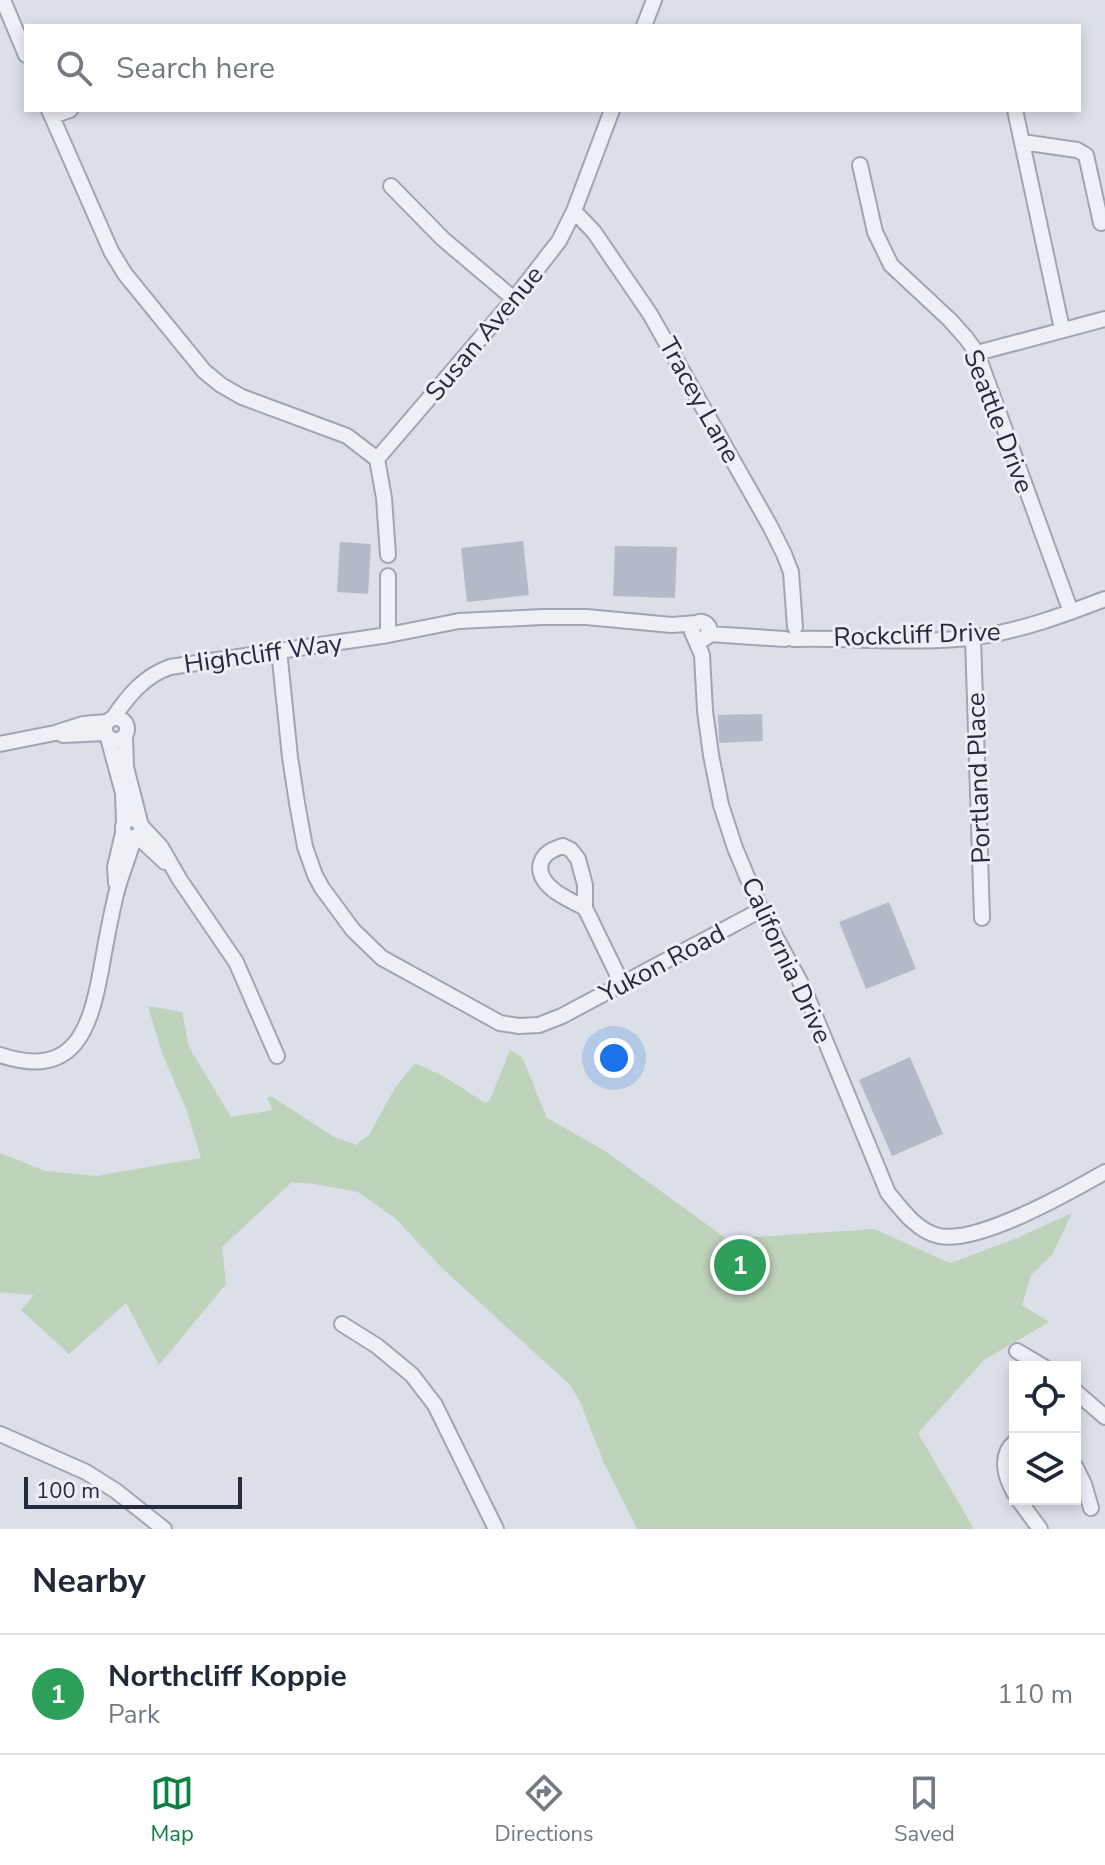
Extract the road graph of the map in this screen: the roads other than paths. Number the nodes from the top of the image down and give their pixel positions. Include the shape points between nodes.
1 (3, 0) edge
2 (654, 0) edge
3 (645, 24) edge
4 (24, 50) edge
5 (611, 112) edge
6 (1015, 112) edge
7 (51, 113) edge
8 (1022, 142) junction
9 (860, 165) dead end
10 (391, 186) dead end
11 (574, 211) junction
12 (1101, 223) dead end
13 (514, 299) junction
14 (1105, 319) edge
15 (1062, 329) junction
16 (977, 353) junction
17 (377, 459) junction
18 (388, 555) dead end
19 (388, 576) dead end
20 (1105, 599) edge
21 (1071, 612) junction
22 (702, 632) junction
23 (790, 632) junction
24 (388, 635) junction
25 (973, 638) junction
26 (279, 650) junction
27 (143, 682) junction
28 (108, 728) junction
29 (126, 732) junction
30 (0, 744) edge
31 (134, 830) junction
32 (585, 908) dead end
33 (761, 910) junction
34 (982, 918) dead end
35 (622, 984) junction
36 (0, 1055) edge
37 (277, 1056) dead end
38 (1105, 1172) edge
39 (342, 1324) dead end
40 (1017, 1351) dead end
41 (1034, 1361) edge
42 (1081, 1396) edge
43 (1105, 1417) edge
44 (0, 1434) edge
45 (1009, 1447) edge
46 (1081, 1478) edge
47 (1009, 1484) edge
48 (1022, 1505) edge
49 (1091, 1508) dead end
50 (164, 1529) edge
51 (496, 1529) edge
52 (1040, 1529) edge

1 - 4 street
2 - 3 street
5 - 11 street, Susan Avenue
6 - 8 street
7 - 17 street via 125,274 204,371 242,397 347,436
8 - 12 street via 1086,155
8 - 15 street
9 - 16 street, Seattle Drive via 875,232 891,265
10 - 13 street
11 - 13 street, Susan Avenue via 559,241
11 - 23 street, Tracey Lane via 650,314 784,554 791,572
13 - 17 street, Susan Avenue
14 - 15 street
15 - 16 street
16 - 21 street, Seattle Drive
17 - 18 street
19 - 24 street
20 - 21 street, Rockcliff Drive
21 - 25 street, Rockcliff Drive
22 - 23 street, Rockcliff Drive
22 - 24 street, Rockcliff Drive via 586,617 459,621
22 - 33 street, California Drive via 707,726 721,805
23 - 25 street, Rockcliff Drive via 819,638
24 - 26 street, Highcliff Way
25 - 34 street, Portland Place
26 - 27 street, Highcliff Way via 170,667
26 - 35 street, Yukon Road via 305,847 322,888 353,930 382,958 500,1023 539,1025
27 - 28 street, Highcliff Way
27 - 29 street
28 - 29 street via 114,741
28 - 30 street via 83,724
28 - 31 street
29 - 31 street
31 - 36 street via 115,867 97,993 79,1039 53,1059 16,1061
31 - 37 street via 148,831 161,847 236,962
32 - 35 street
33 - 35 street, Yukon Road
33 - 38 street, California Drive via 804,989 888,1193 919,1227 952,1237 973,1233
39 - 51 street via 412,1375 435,1405
40 - 41 street
42 - 43 street
44 - 50 street via 86,1472
45 - 47 street
46 - 49 street
48 - 52 street

